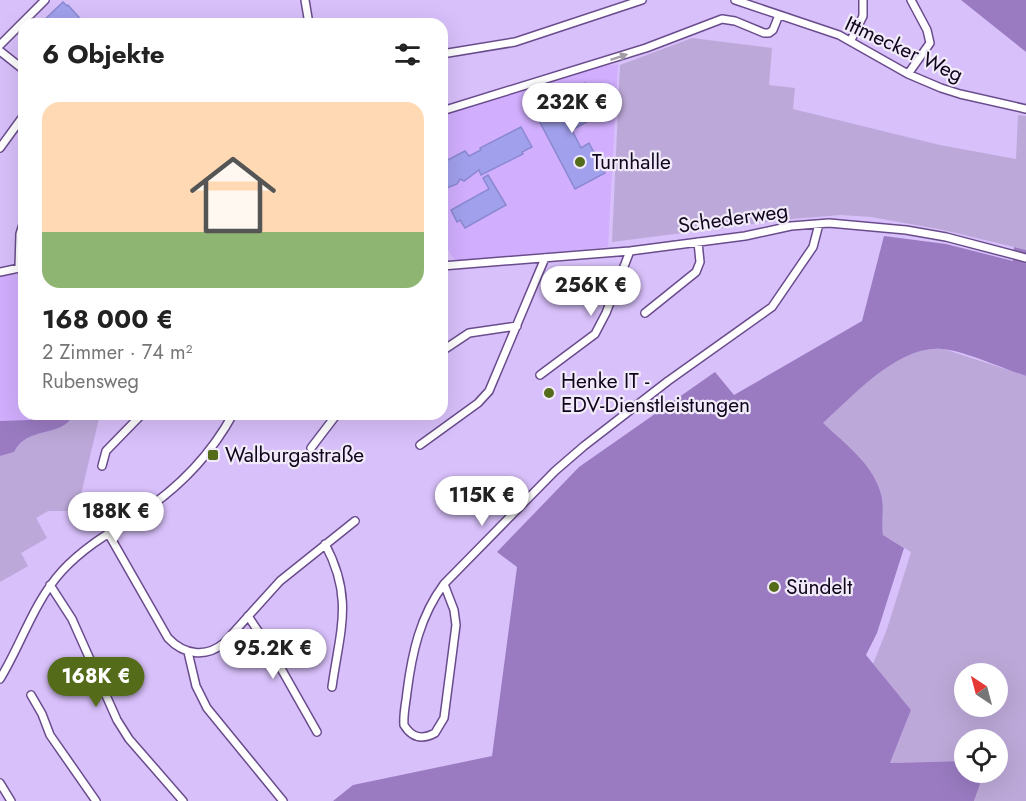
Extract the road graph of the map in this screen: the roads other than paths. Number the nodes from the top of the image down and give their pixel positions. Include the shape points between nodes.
1 (45, 0) edge
2 (305, 0) edge
3 (642, 0) edge
4 (735, 0) edge
5 (863, 0) edge
6 (911, 0) edge
7 (780, 15) junction
8 (27, 18) edge
9 (308, 18) edge
10 (18, 27) edge
11 (851, 40) junction
12 (0, 45) edge
13 (0, 51) edge
14 (448, 53) edge
15 (18, 65) edge
16 (908, 74) junction
17 (448, 109) edge
18 (1026, 109) edge
19 (18, 123) edge
20 (0, 148) edge
21 (819, 224) junction
22 (698, 242) junction
23 (630, 250) junction
24 (545, 258) junction
25 (1026, 258) edge
26 (448, 266) edge
27 (18, 268) edge
28 (0, 272) edge
29 (645, 313) dead end
30 (517, 326) junction
31 (448, 347) edge
32 (540, 375) dead end
33 (134, 420) edge
34 (229, 420) edge
35 (332, 420) edge
36 (420, 446) dead end
37 (311, 448) dead end
38 (102, 466) dead end
39 (355, 521) dead end
40 (108, 533) junction
41 (325, 544) junction
42 (444, 584) junction
43 (50, 585) junction
44 (248, 616) junction
45 (188, 652) junction
46 (0, 679) edge
47 (332, 687) dead end
48 (31, 694) dead end
49 (317, 732) dead end
50 (0, 783) edge
51 (11, 801) edge
52 (96, 801) edge
53 (183, 801) edge
54 (283, 801) edge

1 - 8 street
2 - 9 street
3 - 14 street via 515,42
4 - 7 street, Ittmecker Weg
5 - 11 street via 861,21
6 - 16 street via 930,43
7 - 11 street, Ittmecker Weg
17 -> 7 street via 646,48 722,19 769,33
10 - 12 street
11 - 16 street, Ittmecker Weg
13 - 15 street
16 - 18 street, Ittmecker Weg via 960,94
19 - 20 street
21 - 22 street, Schederweg
21 - 25 street, Schederweg via 906,230
21 - 42 street via 813,246 768,311 584,446
22 - 23 street, Schederweg
22 - 29 street via 698,270
23 - 24 street, Schederweg
23 - 32 street via 599,327 560,365
24 - 26 street, Schederweg
24 - 30 street
27 - 28 street
30 - 31 street via 469,333
30 - 36 street via 486,395
33 - 38 street via 106,451
34 - 40 street via 188,476
35 - 37 street
39 - 41 street
40 - 43 street via 74,559
40 - 45 street via 164,634
41 - 44 street via 280,581
41 - 47 street via 338,570 343,598
42 - 42 street via 419,632 408,684 404,725 419,738 435,733 444,717 456,626
43 - 46 street
43 - 53 street via 72,619 120,726
44 - 45 street via 216,649
44 - 49 street
45 - 54 street via 196,686 207,708
48 - 52 street via 50,735
50 - 51 street

